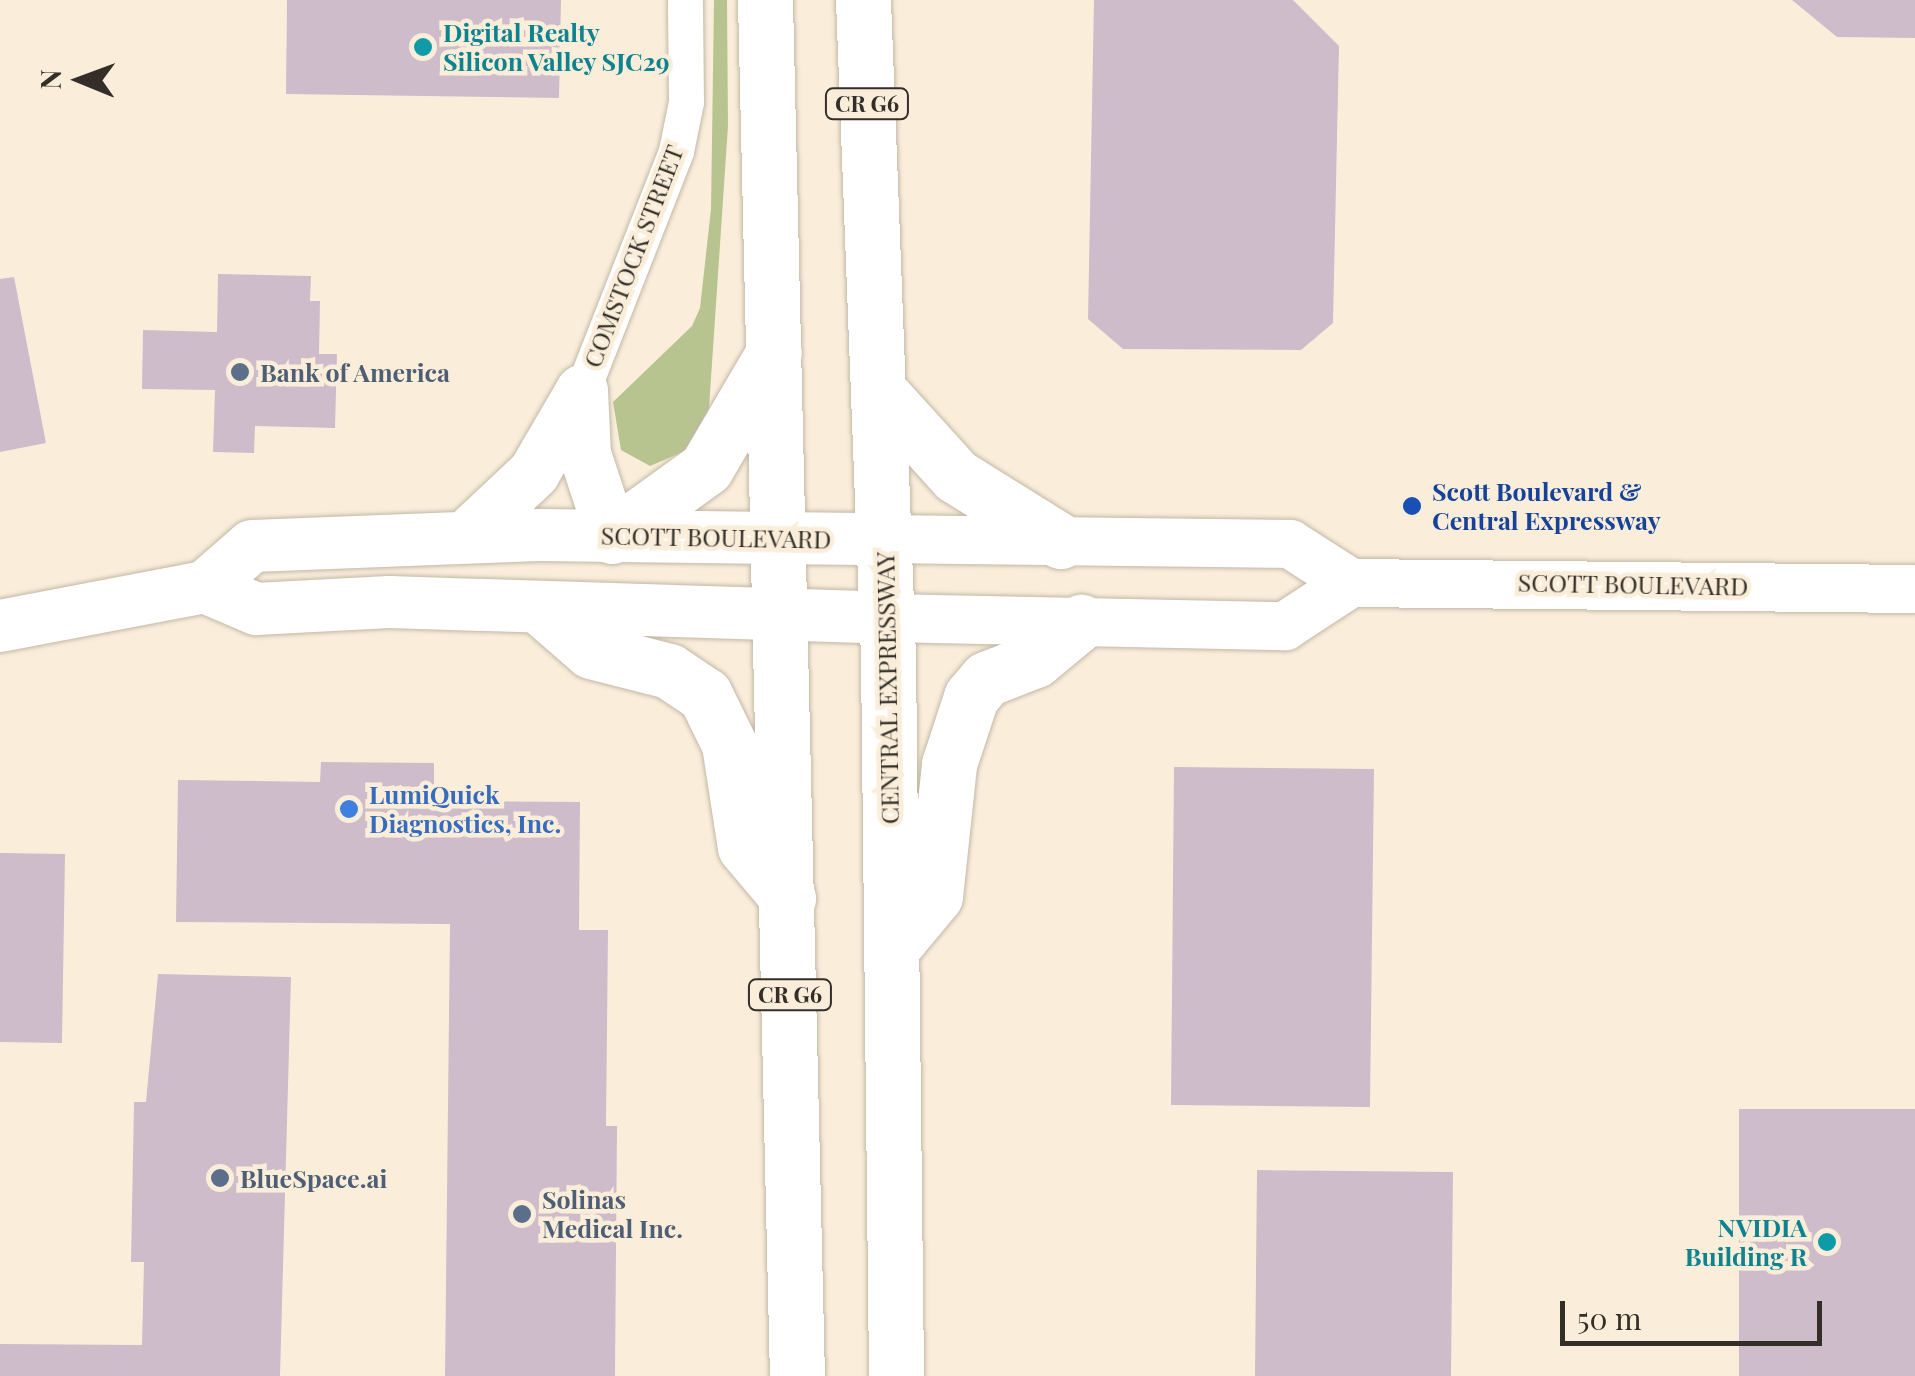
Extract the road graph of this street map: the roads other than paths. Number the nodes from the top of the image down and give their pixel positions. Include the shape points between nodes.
1 (685, 0) edge
2 (765, 0) edge
3 (864, 0) edge
4 (774, 352) junction
5 (878, 390) junction
6 (582, 391) junction
7 (467, 536) junction
8 (612, 536) junction
9 (780, 537) junction
10 (884, 539) junction
11 (1060, 541) junction
12 (1352, 582) junction
13 (204, 587) junction
14 (1915, 589) edge
15 (545, 611) junction
16 (783, 614) junction
17 (887, 618) junction
18 (1081, 622) junction
19 (0, 626) edge
20 (788, 898) junction
21 (891, 950) junction
22 (798, 1376) edge
23 (896, 1376) edge

1 - 6 street, COMSTOCK STREET via 686,102 676,151
2 - 4 highway, CR G6
3 - 5 highway, CENTRAL EXPRESSWAY / CR G6
4 - 8 highway via 706,468
4 - 9 highway, CR G6
5 - 10 highway, CENTRAL EXPRESSWAY / CR G6
5 - 11 highway via 956,476
6 - 7 main road via 534,473
6 - 8 main road via 585,454
7 - 8 main road, SCOTT BOULEVARD
7 - 13 main road, SCOTT BOULEVARD via 252,546
8 - 9 main road, SCOTT BOULEVARD
9 - 10 main road, SCOTT BOULEVARD
9 - 16 highway, CR G6
10 - 11 main road, SCOTT BOULEVARD
10 - 17 highway, CENTRAL EXPRESSWAY / CR G6
11 - 12 main road, SCOTT BOULEVARD via 1290,544
12 - 14 main road, SCOTT BOULEVARD
12 - 18 main road via 1285,626
13 - 15 main road via 256,610 389,602
13 - 19 main road, SCOTT BOULEVARD
15 - 16 main road
15 - 20 highway via 590,651 669,671 705,695 729,744 745,846
16 - 17 main road
16 - 20 highway, CR G6
17 - 18 main road
17 - 21 highway, CENTRAL EXPRESSWAY / CR G6
18 - 21 highway via 1034,660 986,679 971,697 950,764 935,896
20 - 22 highway, CR G6
21 - 23 highway, CENTRAL EXPRESSWAY / CR G6

